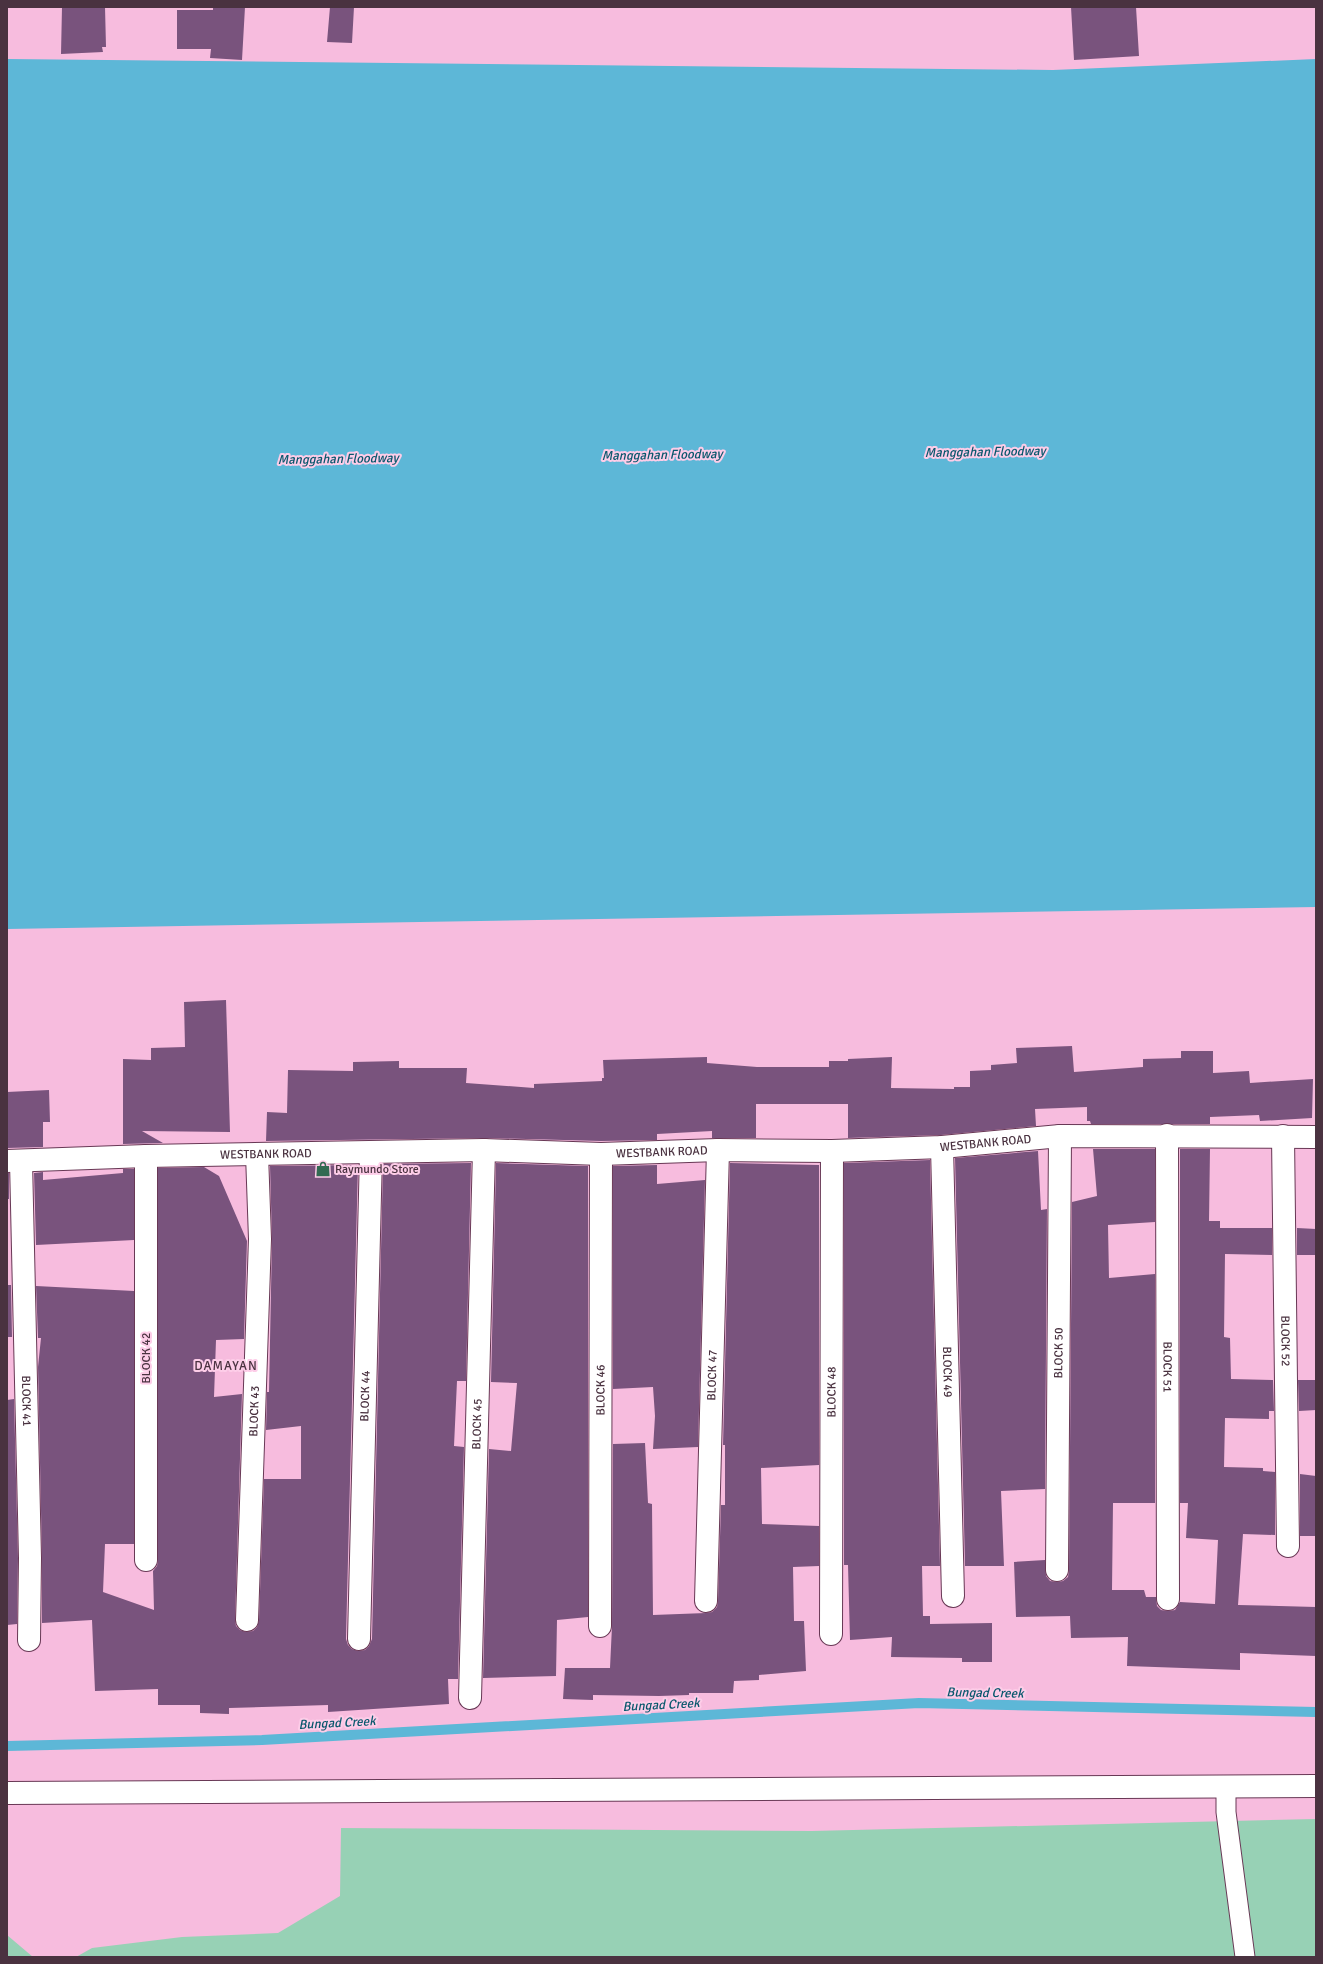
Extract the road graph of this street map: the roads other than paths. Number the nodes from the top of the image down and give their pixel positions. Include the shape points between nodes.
1 (1167, 1135) junction
2 (1060, 1136) junction
3 (1283, 1136) junction
4 (1316, 1137) edge
5 (942, 1147) junction
6 (484, 1150) junction
7 (718, 1150) junction
8 (832, 1151) junction
9 (257, 1154) junction
10 (371, 1154) junction
11 (601, 1154) junction
12 (146, 1156) junction
13 (14, 1161) edge
14 (1288, 1546) dead end
15 (146, 1560) dead end
16 (1057, 1570) dead end
17 (953, 1596) dead end
18 (1168, 1599) dead end
19 (706, 1601) dead end
20 (247, 1620) dead end
21 (600, 1626) dead end
22 (831, 1634) dead end
23 (359, 1639) dead end
24 (29, 1640) dead end
25 (470, 1698) dead end
26 (1316, 1786) edge
27 (1226, 1787) junction
28 (7, 1793) edge
29 (1245, 1957) edge

1 - 2 street, WESTBANK ROAD
1 - 3 street, WESTBANK ROAD
1 - 18 street, BLOCK 51
2 - 5 street, WESTBANK ROAD
2 - 16 street, BLOCK 50
3 - 4 street, WESTBANK ROAD
3 - 14 street, BLOCK 52
5 - 8 street, WESTBANK ROAD
5 - 17 street, BLOCK 49
6 - 10 street, WESTBANK ROAD
6 - 11 street, WESTBANK ROAD
6 - 25 street, BLOCK 45
7 - 8 street, WESTBANK ROAD
7 - 11 street, WESTBANK ROAD
7 - 19 street, BLOCK 47
8 - 22 street, BLOCK 48
9 - 10 street, WESTBANK ROAD
9 - 12 street, WESTBANK ROAD
9 - 20 street, BLOCK 43 via 260,1239
10 - 23 street, BLOCK 44
11 - 21 street, BLOCK 46
12 - 13 street, WESTBANK ROAD
12 - 15 street, BLOCK 42
13 - 24 street, BLOCK 41 via 30,1550
26 - 27 street
27 - 28 street
27 - 29 lane via 1226,1812

